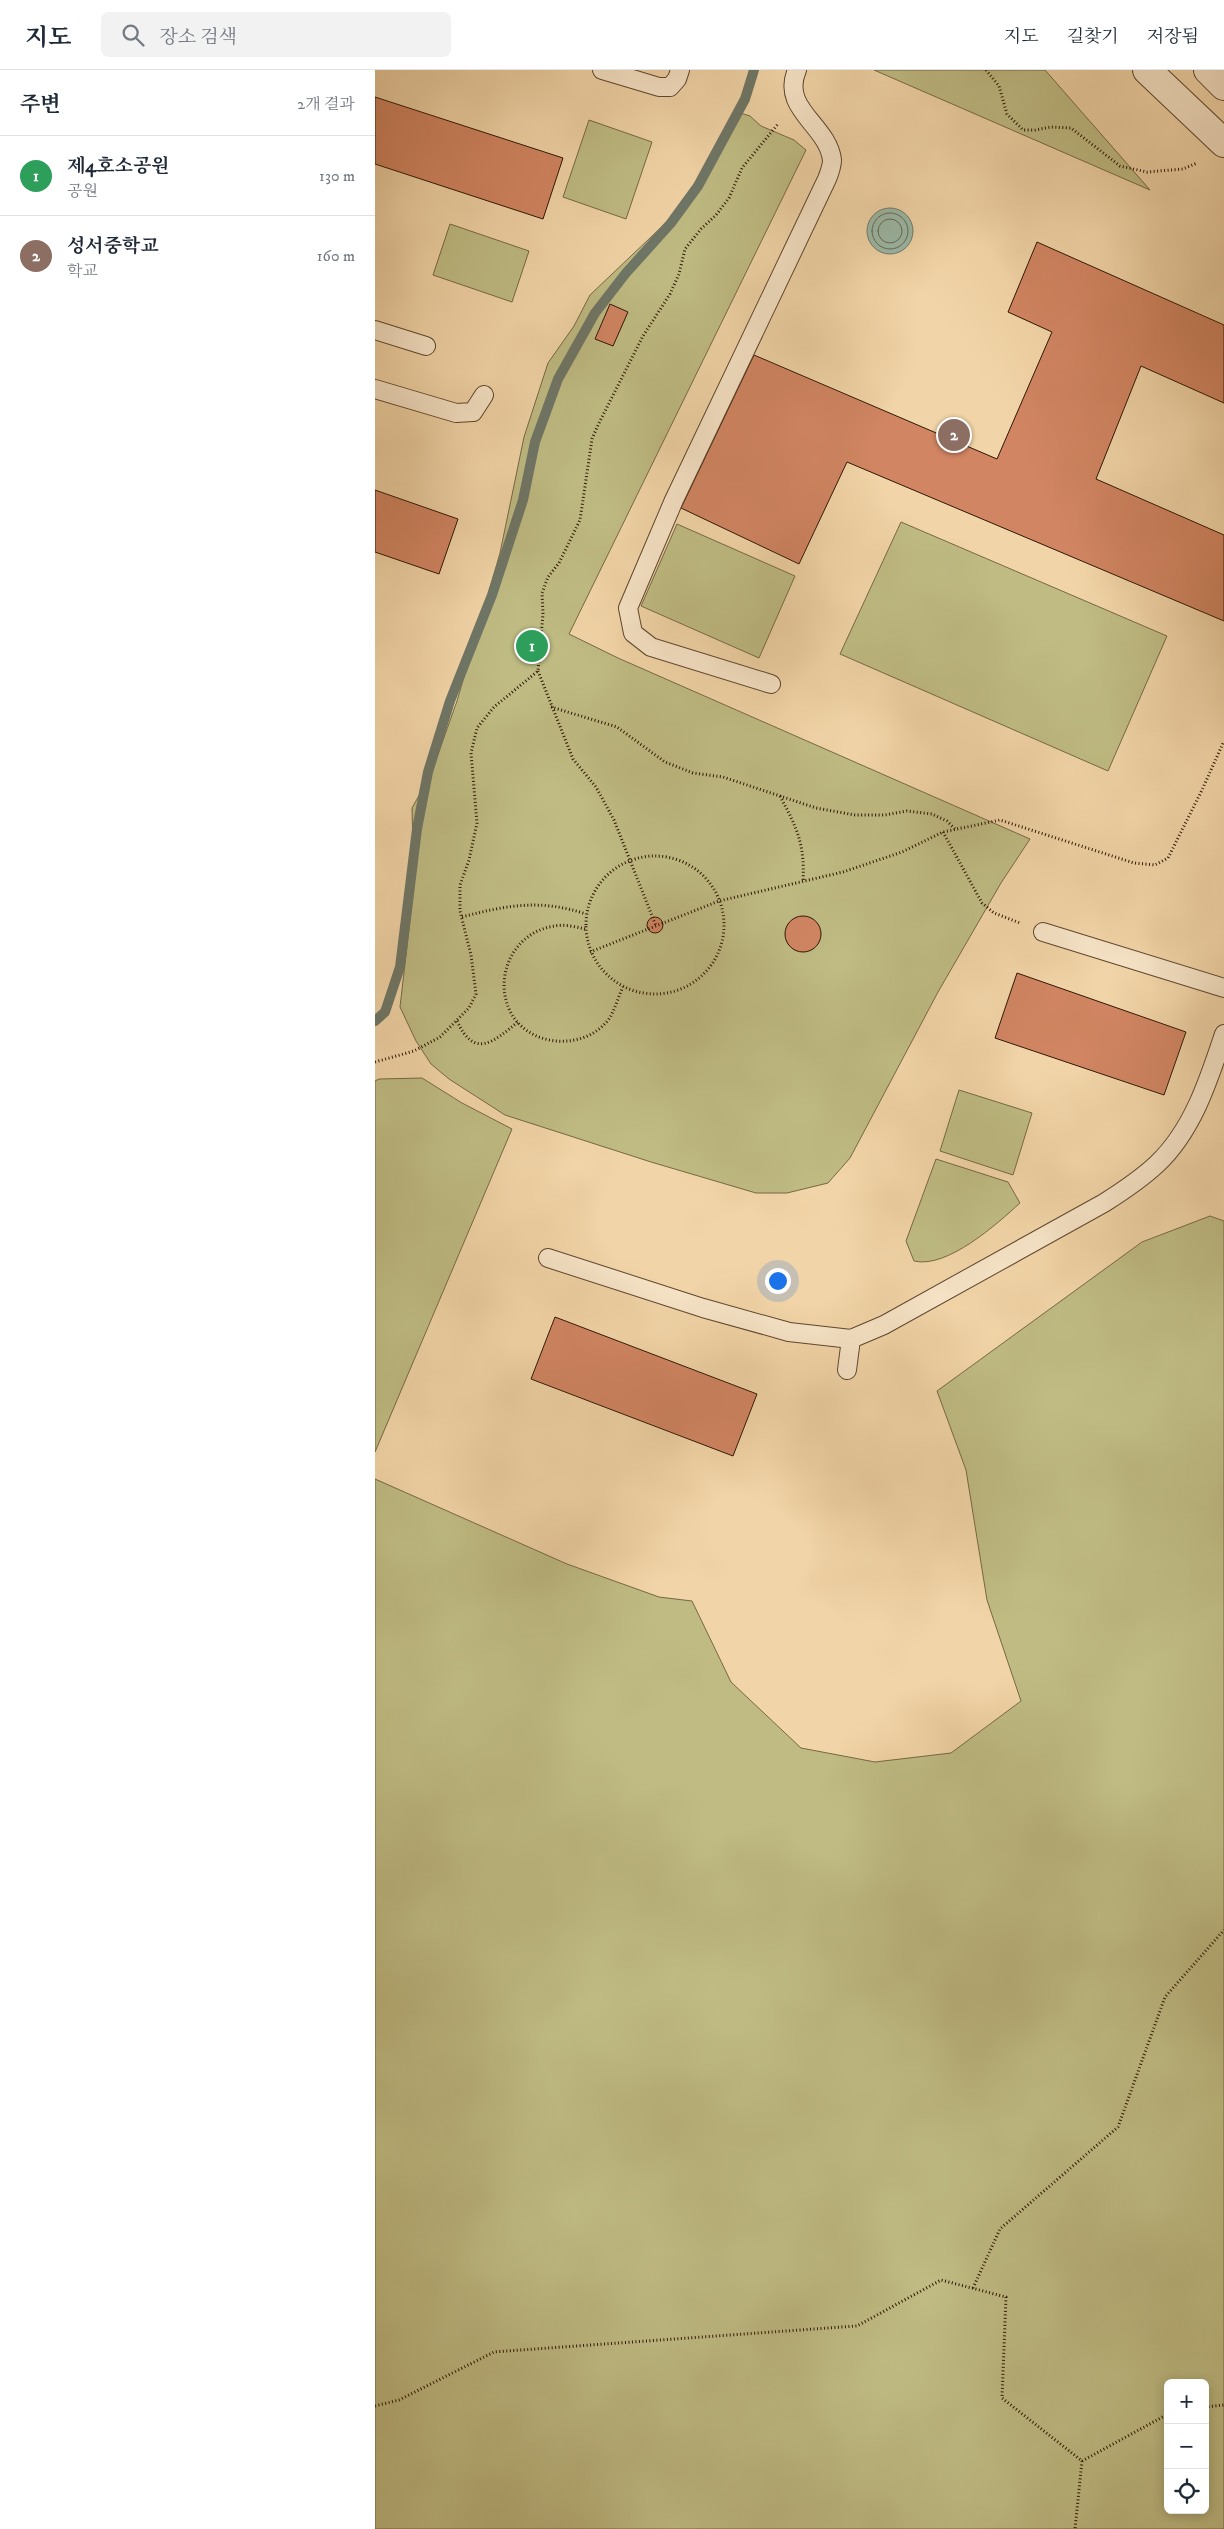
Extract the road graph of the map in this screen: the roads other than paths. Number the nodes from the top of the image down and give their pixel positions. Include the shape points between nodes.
1 (602, 70) edge
2 (680, 70) edge
3 (797, 70) edge
4 (1147, 70) edge
5 (1208, 70) edge
6 (1224, 86) edge
7 (1224, 143) edge
8 (375, 330) edge
9 (426, 346) dead end
10 (375, 389) edge
11 (483, 395) dead end
12 (771, 684) dead end
13 (1043, 932) dead end
14 (1224, 988) edge
15 (1224, 1034) edge
16 (549, 1258) dead end
17 (851, 1339) junction
18 (847, 1370) dead end

1 - 2 lane via 659,87 670,87
3 - 12 lane via 794,77 795,101 826,141 832,162 827,179 674,500 628,608 633,633 651,647
4 - 7 street
5 - 6 street
8 - 9 lane
10 - 11 lane via 455,413 473,412
13 - 14 lane
15 - 17 lane via 1189,1122 1159,1162 1133,1184 884,1325
16 - 17 lane via 789,1332
17 - 18 lane

